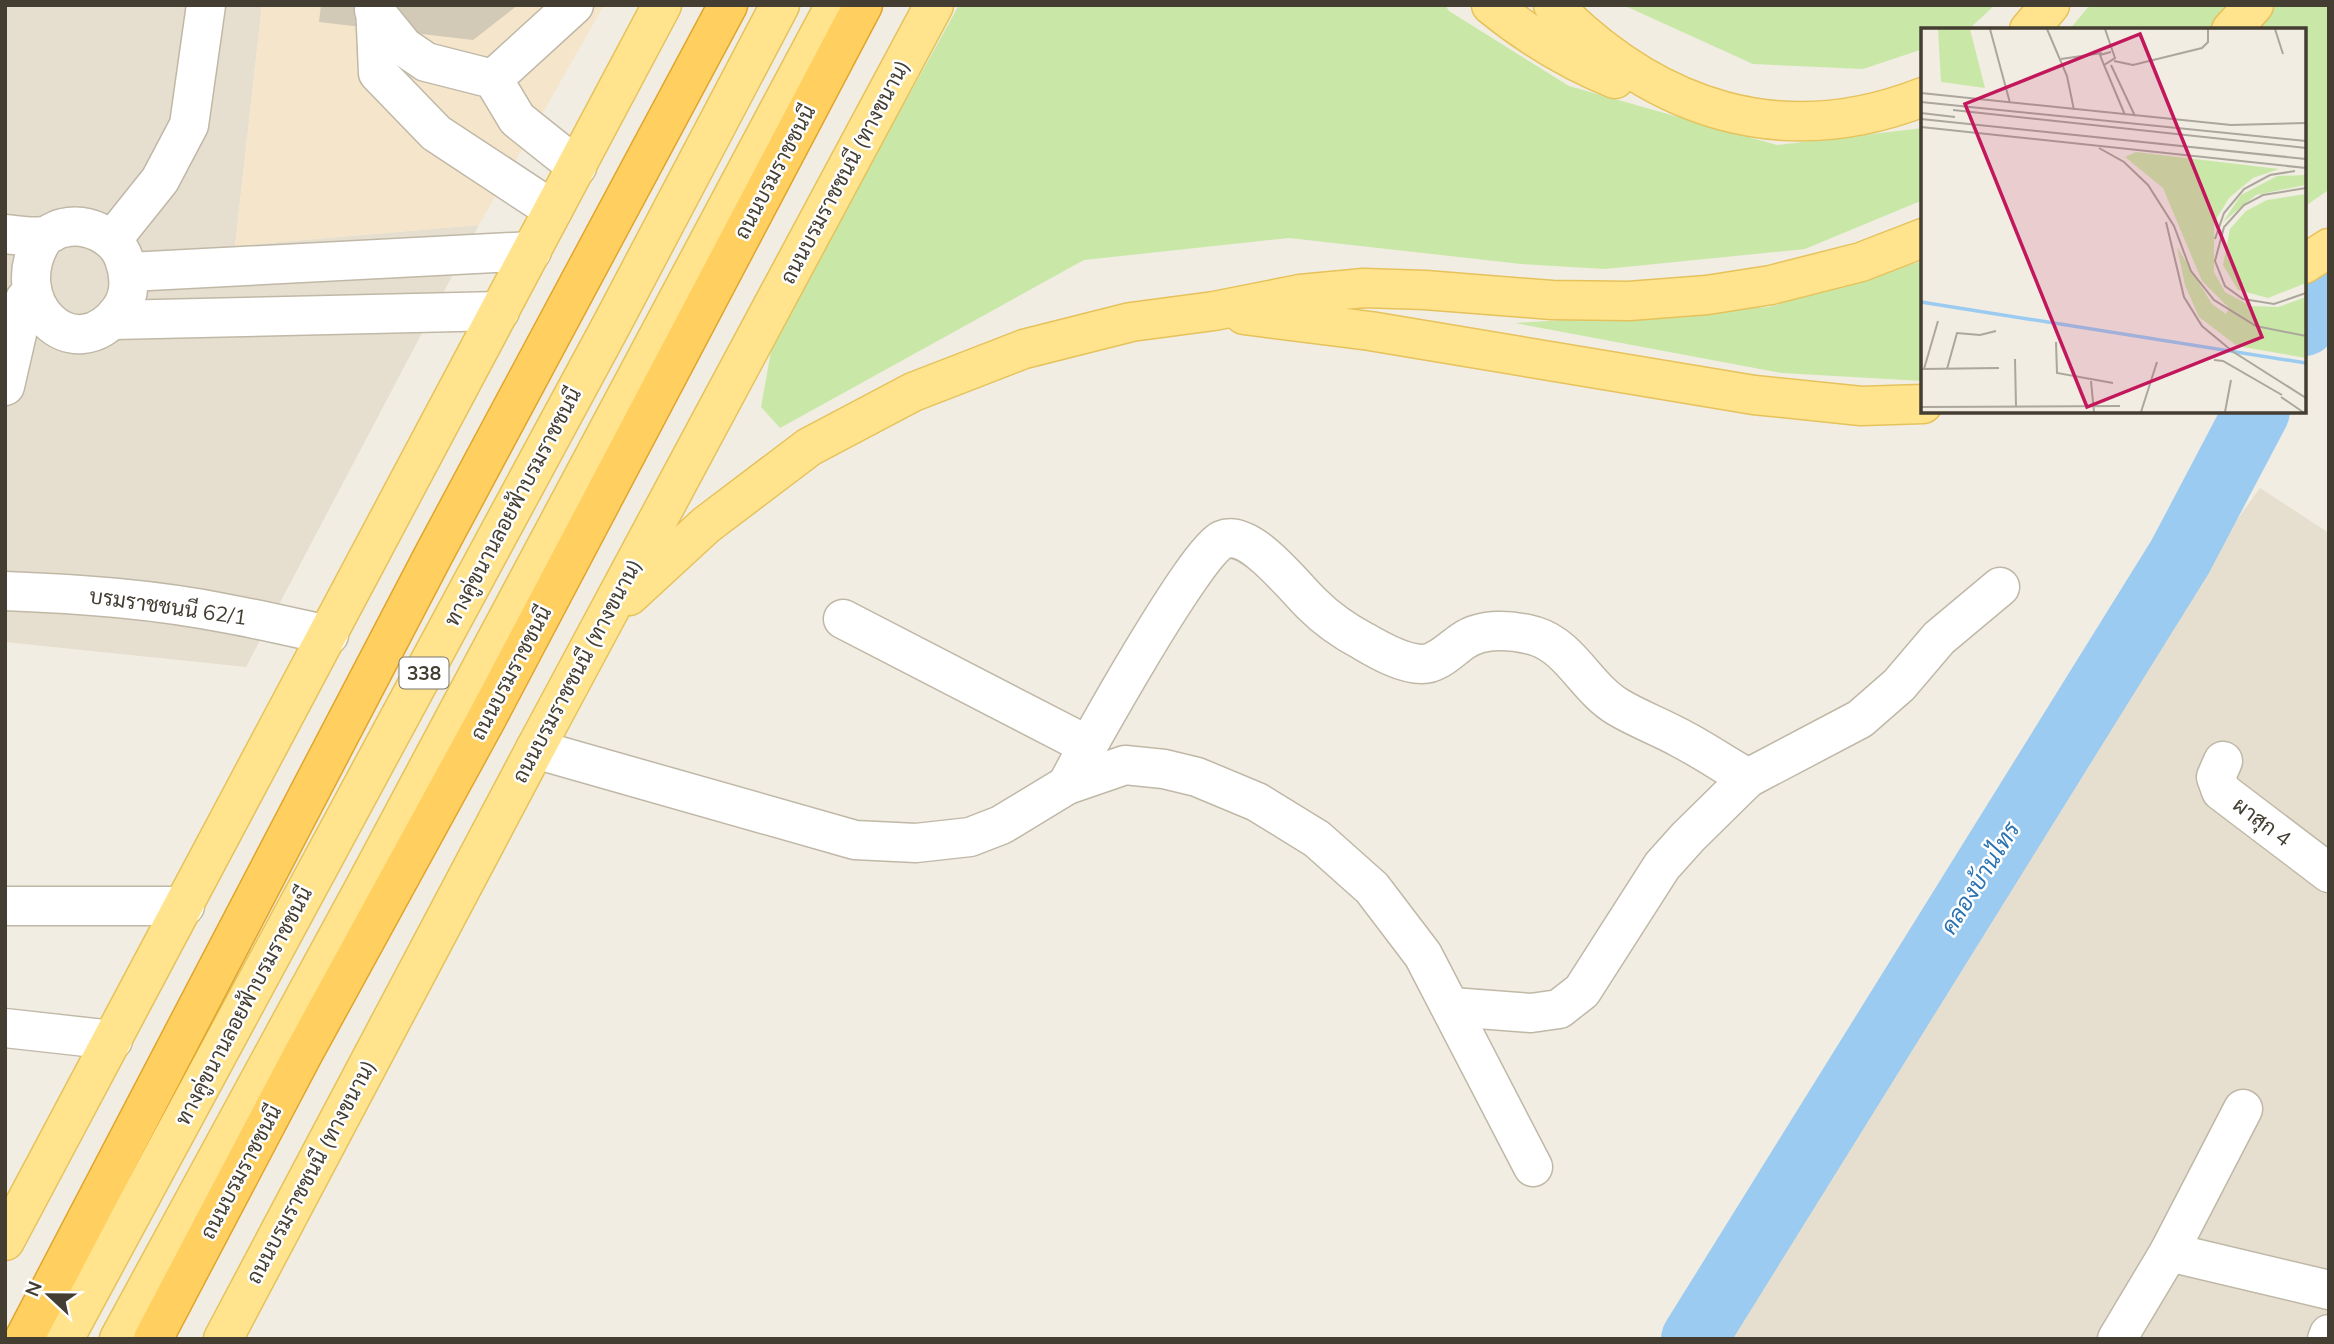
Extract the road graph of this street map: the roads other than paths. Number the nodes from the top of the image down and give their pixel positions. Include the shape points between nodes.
1 (206, 5) edge
2 (574, 5) edge
3 (662, 5) edge
4 (728, 5) edge
5 (780, 5) edge
6 (835, 5) edge
7 (863, 5) edge
8 (934, 5) edge
9 (1491, 5) edge
10 (1553, 5) edge
11 (2050, 5) edge
12 (2254, 5) edge
13 (374, 7) edge
14 (2031, 28) edge
15 (2233, 28) edge
16 (493, 79) junction
17 (1921, 98) edge
18 (1706, 107) junction
19 (577, 167) junction
20 (554, 210) junction
21 (5, 234) edge
22 (45, 236) junction
23 (1921, 239) edge
24 (2329, 248) edge
25 (532, 251) junction
26 (120, 256) junction
27 (2306, 263) edge
28 (25, 299) junction
29 (500, 311) junction
30 (1214, 311) junction
31 (112, 320) junction
32 (5, 386) edge
33 (1921, 404) edge
34 (2000, 587) dead end
35 (5, 592) edge
36 (606, 617) junction
37 (843, 619) dead end
38 (329, 635) junction
39 (1087, 745) junction
40 (536, 748) junction
41 (2222, 761) dead end
42 (1748, 778) junction
43 (1067, 785) junction
44 (2329, 873) edge
45 (5, 906) edge
46 (185, 906) junction
47 (1452, 1007) junction
48 (5, 1028) edge
49 (113, 1040) junction
50 (2243, 1109) dead end
51 (1533, 1167) dead end
52 (83, 1229) junction
53 (5, 1241) edge
54 (2169, 1252) junction
55 (2329, 1290) edge
56 (13, 1339) edge
57 (24, 1339) edge
58 (64, 1339) edge
59 (119, 1339) edge
60 (153, 1339) edge
61 (223, 1339) edge
62 (2117, 1339) edge

1 - 26 street via 189,125
2 - 16 street
3 - 19 main road
4 - 52 highway, 338 via 427,566
5 - 58 main road, ทางคู่ขนานลอยฟ้าบรมราชชนนี / 338
6 - 59 main road, 338
7 - 60 highway, ถนนบรมราชชนนี
8 - 36 main road, ถนนบรมราชชนนี (ทางขนาน)
9 - 18 main road via 1551,48 1593,70
10 - 18 main road via 1622,65
11 - 14 main road
12 - 15 main road
13 - 16 street via 404,47 426,62
13 - 20 street via 378,73 436,133
16 - 19 street via 517,119
17 - 18 main road via 1897,107 1807,120 1743,116
19 - 20 main road
20 - 25 main road
21 - 22 street
22 - 26 street via 61,228 97,230
22 - 28 street via 24,265
23 - 30 main road via 1861,262 1771,285 1707,295 1552,300 1364,288 1300,294
24 - 27 main road
25 - 26 street
25 - 29 main road
26 - 31 street via 128,290
28 - 31 street via 47,326 63,332 80,334
28 - 32 street
29 - 31 street
29 - 38 main road
30 - 33 main road via 1370,331 1754,396 1861,406
30 - 36 main road via 1131,322 1024,349 913,392 809,447 706,525
34 - 42 street via 1939,638 1899,685 1860,719
35 - 38 street, บรมราชชนนี 62/1 via 85,594 169,604
36 - 40 main road, ถนนบรมราชชนนี (ทางขนาน)
37 - 39 street
38 - 46 main road
39 - 42 street via 1209,550 1220,540 1231,538 1252,545 1314,606 1363,641 1405,661 1424,664 1481,633 1504,631 1536,637 1557,647 1597,692 1617,707
39 - 43 street
40 - 43 street via 855,840 916,843 970,838
40 - 61 main road, ถนนบรมราชชนนี (ทางขนาน)
41 - 44 street, ผาสุก 4 via 2216,777 2221,791
42 - 47 street via 1662,866 1583,991 1559,1009 1531,1013
43 - 47 street via 1125,765 1197,777 1257,802 1317,839 1372,888 1423,954
45 - 46 street
46 - 49 main road
47 - 51 street
48 - 49 street
49 - 53 main road
50 - 54 street
52 - 56 highway
52 - 57 highway, 338
54 - 55 street
54 - 62 street

